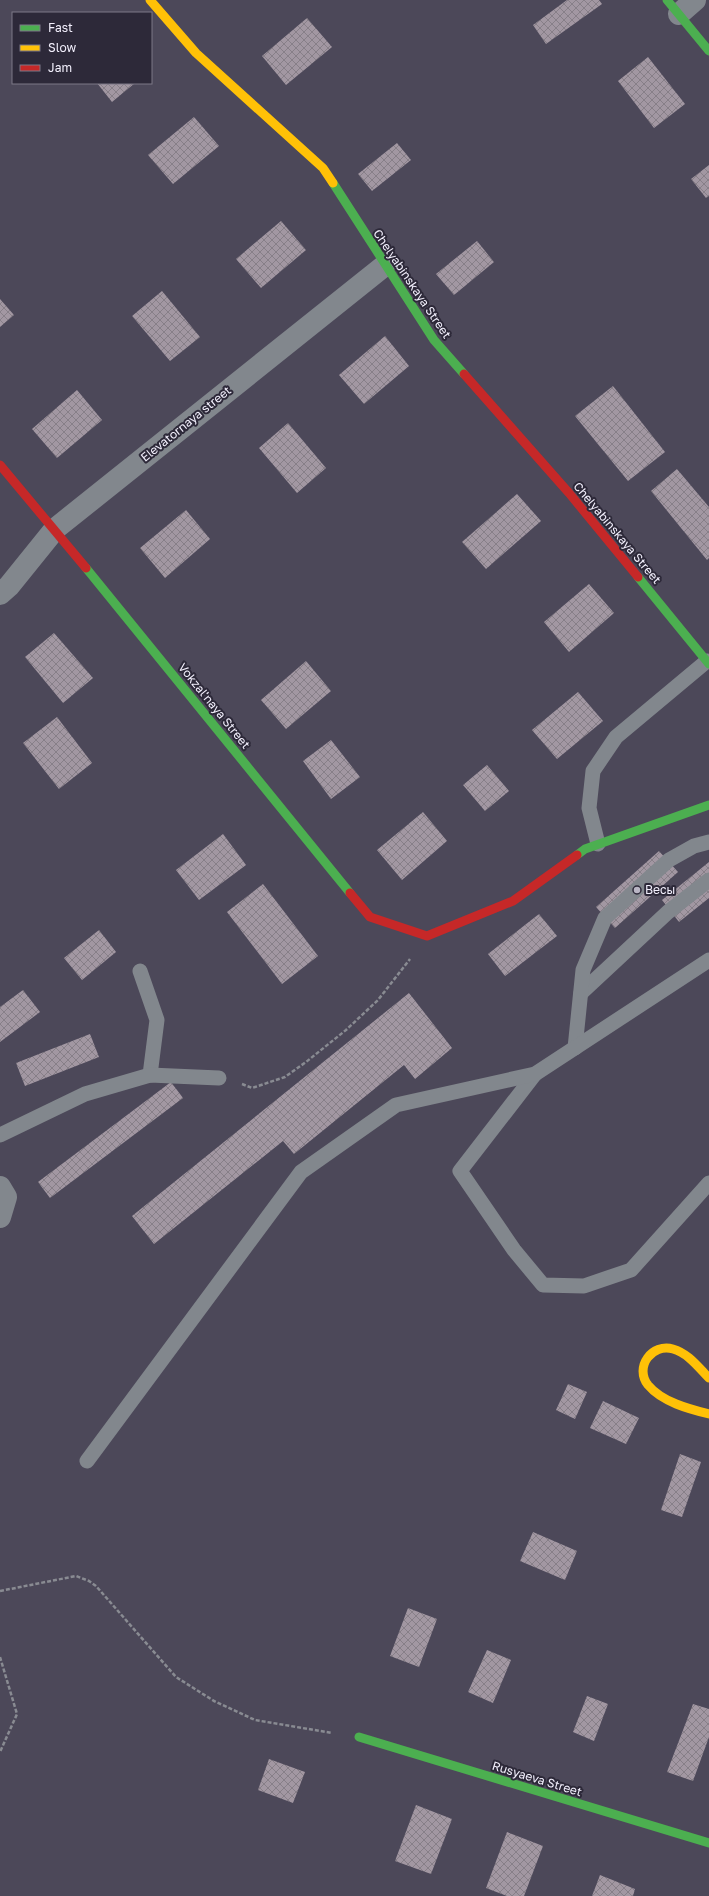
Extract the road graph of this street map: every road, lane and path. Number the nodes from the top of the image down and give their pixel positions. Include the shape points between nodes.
1 (150, 0) edge
2 (680, 5) edge
3 (709, 51) edge
4 (384, 266) junction
5 (0, 465) edge
6 (55, 529) junction
7 (0, 594) edge
8 (708, 662) edge
9 (709, 805) edge
10 (709, 842) edge
11 (598, 844) junction
12 (709, 880) edge
13 (427, 936) junction
14 (709, 960) edge
15 (140, 971) dead end
16 (580, 993) junction
17 (575, 1048) junction
18 (535, 1074) junction
19 (150, 1075) junction
20 (219, 1078) joint
21 (0, 1135) edge
22 (709, 1183) edge
23 (709, 1378) edge
24 (709, 1414) edge
25 (87, 1461) dead end
26 (0, 1591) edge
27 (0, 1657) edge
28 (359, 1737) joint
29 (0, 1752) edge
30 (709, 1843) edge

1 - 4 street, Chelyabinskaya Street via 196,54 323,168
2 - 3 street
4 - 6 street, Elevatornaya street
4 - 8 street, Chelyabinskaya Street via 434,340 568,493
5 - 6 street, Vokzal'naya Street
6 - 7 street, Elevatornaya street
6 - 13 street, Vokzal'naya Street via 370,917
8 - 11 lane via 616,737 593,771 589,808
9 - 11 street
10 - 16 lane via 694,846 669,860 605,918 583,970
11 - 13 street via 584,849 513,901
12 - 16 lane via 668,912
13 - 20 path via 378,1000 346,1030 285,1077 252,1088
14 - 17 lane
15 - 19 lane via 158,1020
16 - 17 lane
17 - 18 lane
18 - 22 lane via 460,1171 514,1250 543,1286 584,1286 631,1270
18 - 25 lane via 396,1105 301,1172
19 - 20 lane
19 - 21 lane via 85,1094
23 - 24 street via 679,1351 667,1348 654,1350 646,1358 642,1368 644,1379 651,1387 677,1405
26 - 28 path via 76,1576 89,1581 176,1677 214,1701 255,1720
27 - 29 path via 17,1714
28 - 30 street, Rusyaeva Street

